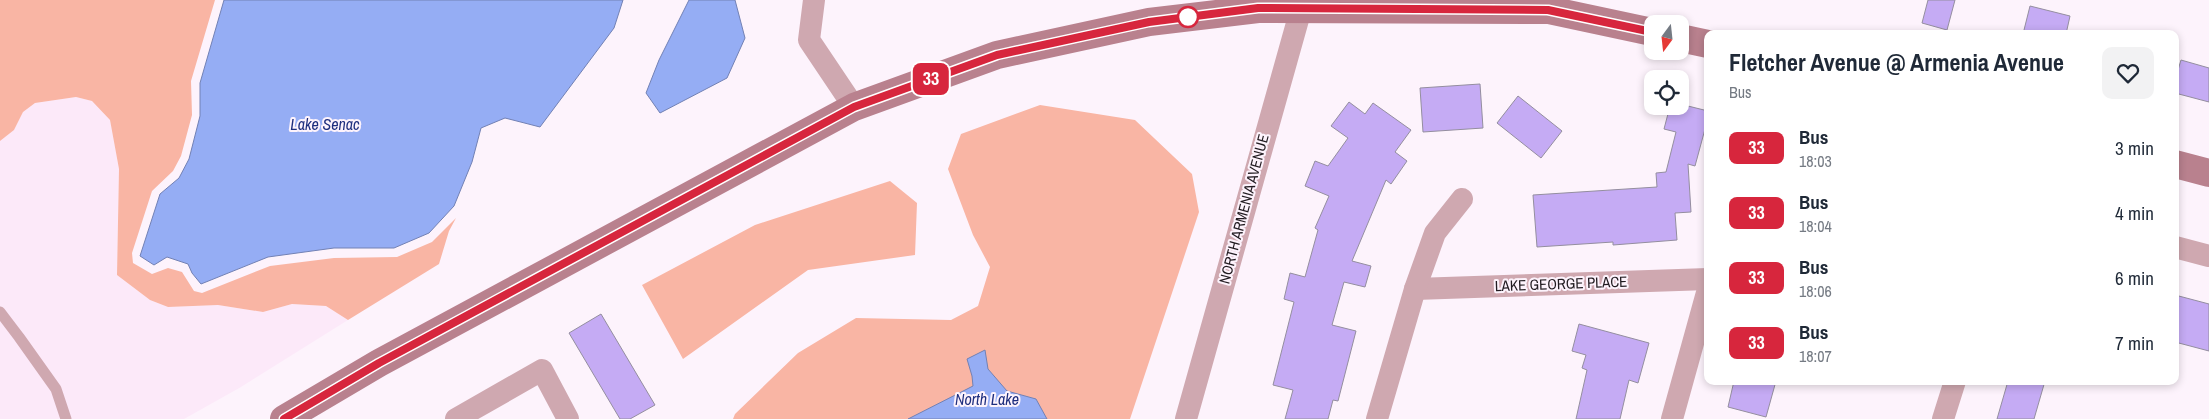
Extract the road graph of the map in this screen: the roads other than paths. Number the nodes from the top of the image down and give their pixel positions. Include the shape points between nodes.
1 (814, 0) edge
2 (1303, 4) edge
3 (1644, 30) edge
4 (1689, 40) edge
5 (1704, 43) edge
6 (854, 107) junction
7 (2179, 165) edge
8 (2209, 172) edge
9 (1462, 199) dead end
10 (2179, 248) edge
11 (2209, 256) edge
12 (1704, 279) edge
13 (1415, 289) junction
14 (1704, 303) edge
15 (0, 312) edge
16 (5, 326) edge
17 (1954, 385) edge
18 (66, 419) edge
19 (284, 419) edge
20 (456, 419) edge
21 (568, 419) edge
22 (1186, 419) edge
23 (1377, 419) edge
24 (1672, 419) edge
25 (1943, 419) edge

1 - 6 street via 809,40
2 - 3 main road via 1548,10
2 - 6 main road via 1149,22 997,55
2 - 22 street, NORTH ARMENIA AVENUE
4 - 5 main road
6 - 19 main road via 379,363
7 - 8 main road
9 - 13 street via 1435,233
10 - 11 street
12 - 13 street, LAKE GEORGE PLACE
13 - 23 street
14 - 24 street
15 - 16 lane
16 - 18 lane via 56,389
17 - 25 street
20 - 21 street via 542,370

